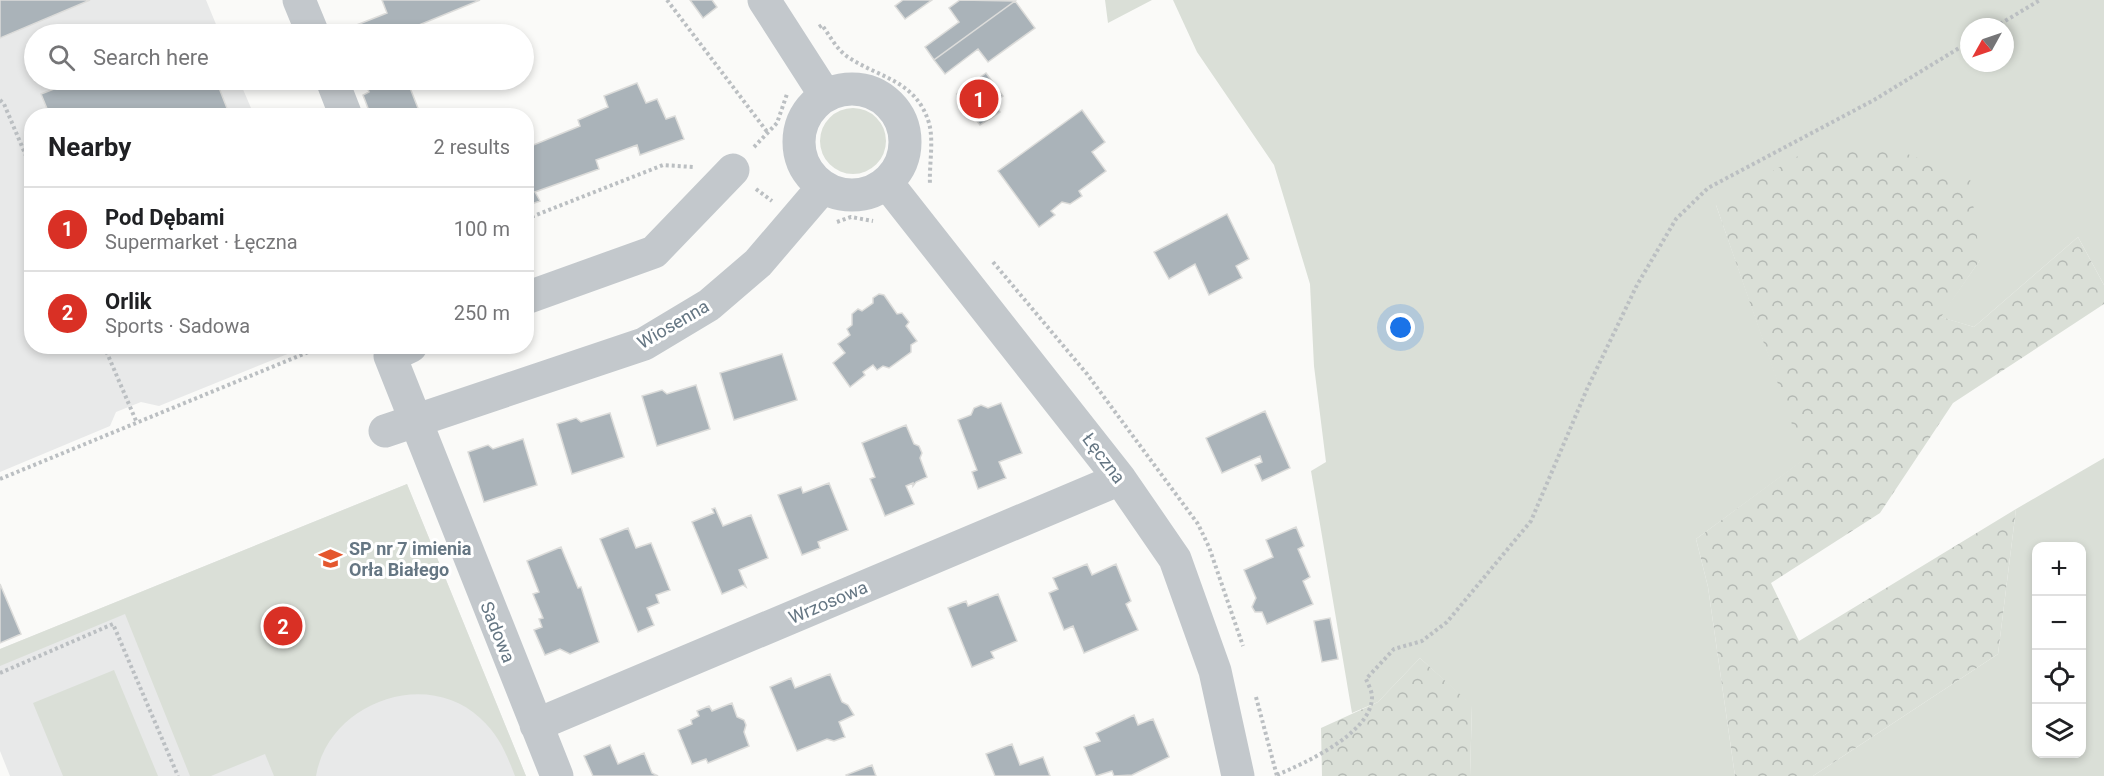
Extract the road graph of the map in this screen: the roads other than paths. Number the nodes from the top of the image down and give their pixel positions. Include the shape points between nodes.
1 (299, 0) edge
2 (765, 0) edge
3 (310, 24) edge
4 (336, 90) edge
5 (825, 95) junction
6 (343, 108) edge
7 (732, 170) road end
8 (887, 183) junction
9 (823, 187) junction
10 (534, 295) edge
11 (394, 354) edge
12 (400, 426) junction
13 (1120, 479) junction
14 (536, 725) junction
15 (557, 776) edge
16 (1238, 776) edge

1 - 3 street
2 - 5 street
4 - 6 street
5 - 8 street via 848,88 872,91 894,108 906,135 901,165
5 - 9 street via 811,107 801,126 800,150 807,171
7 - 10 street via 654,252
8 - 9 street via 869,193 847,195
8 - 13 street, Łęczna
9 - 12 street, Wiosenna via 758,263 709,305 644,344
11 - 12 street, Sadowa via 390,356
12 - 14 street, Sadowa
13 - 14 street, Wrzosowa
13 - 16 street, Łęczna via 1175,559 1215,671
14 - 15 street, Sadowa

